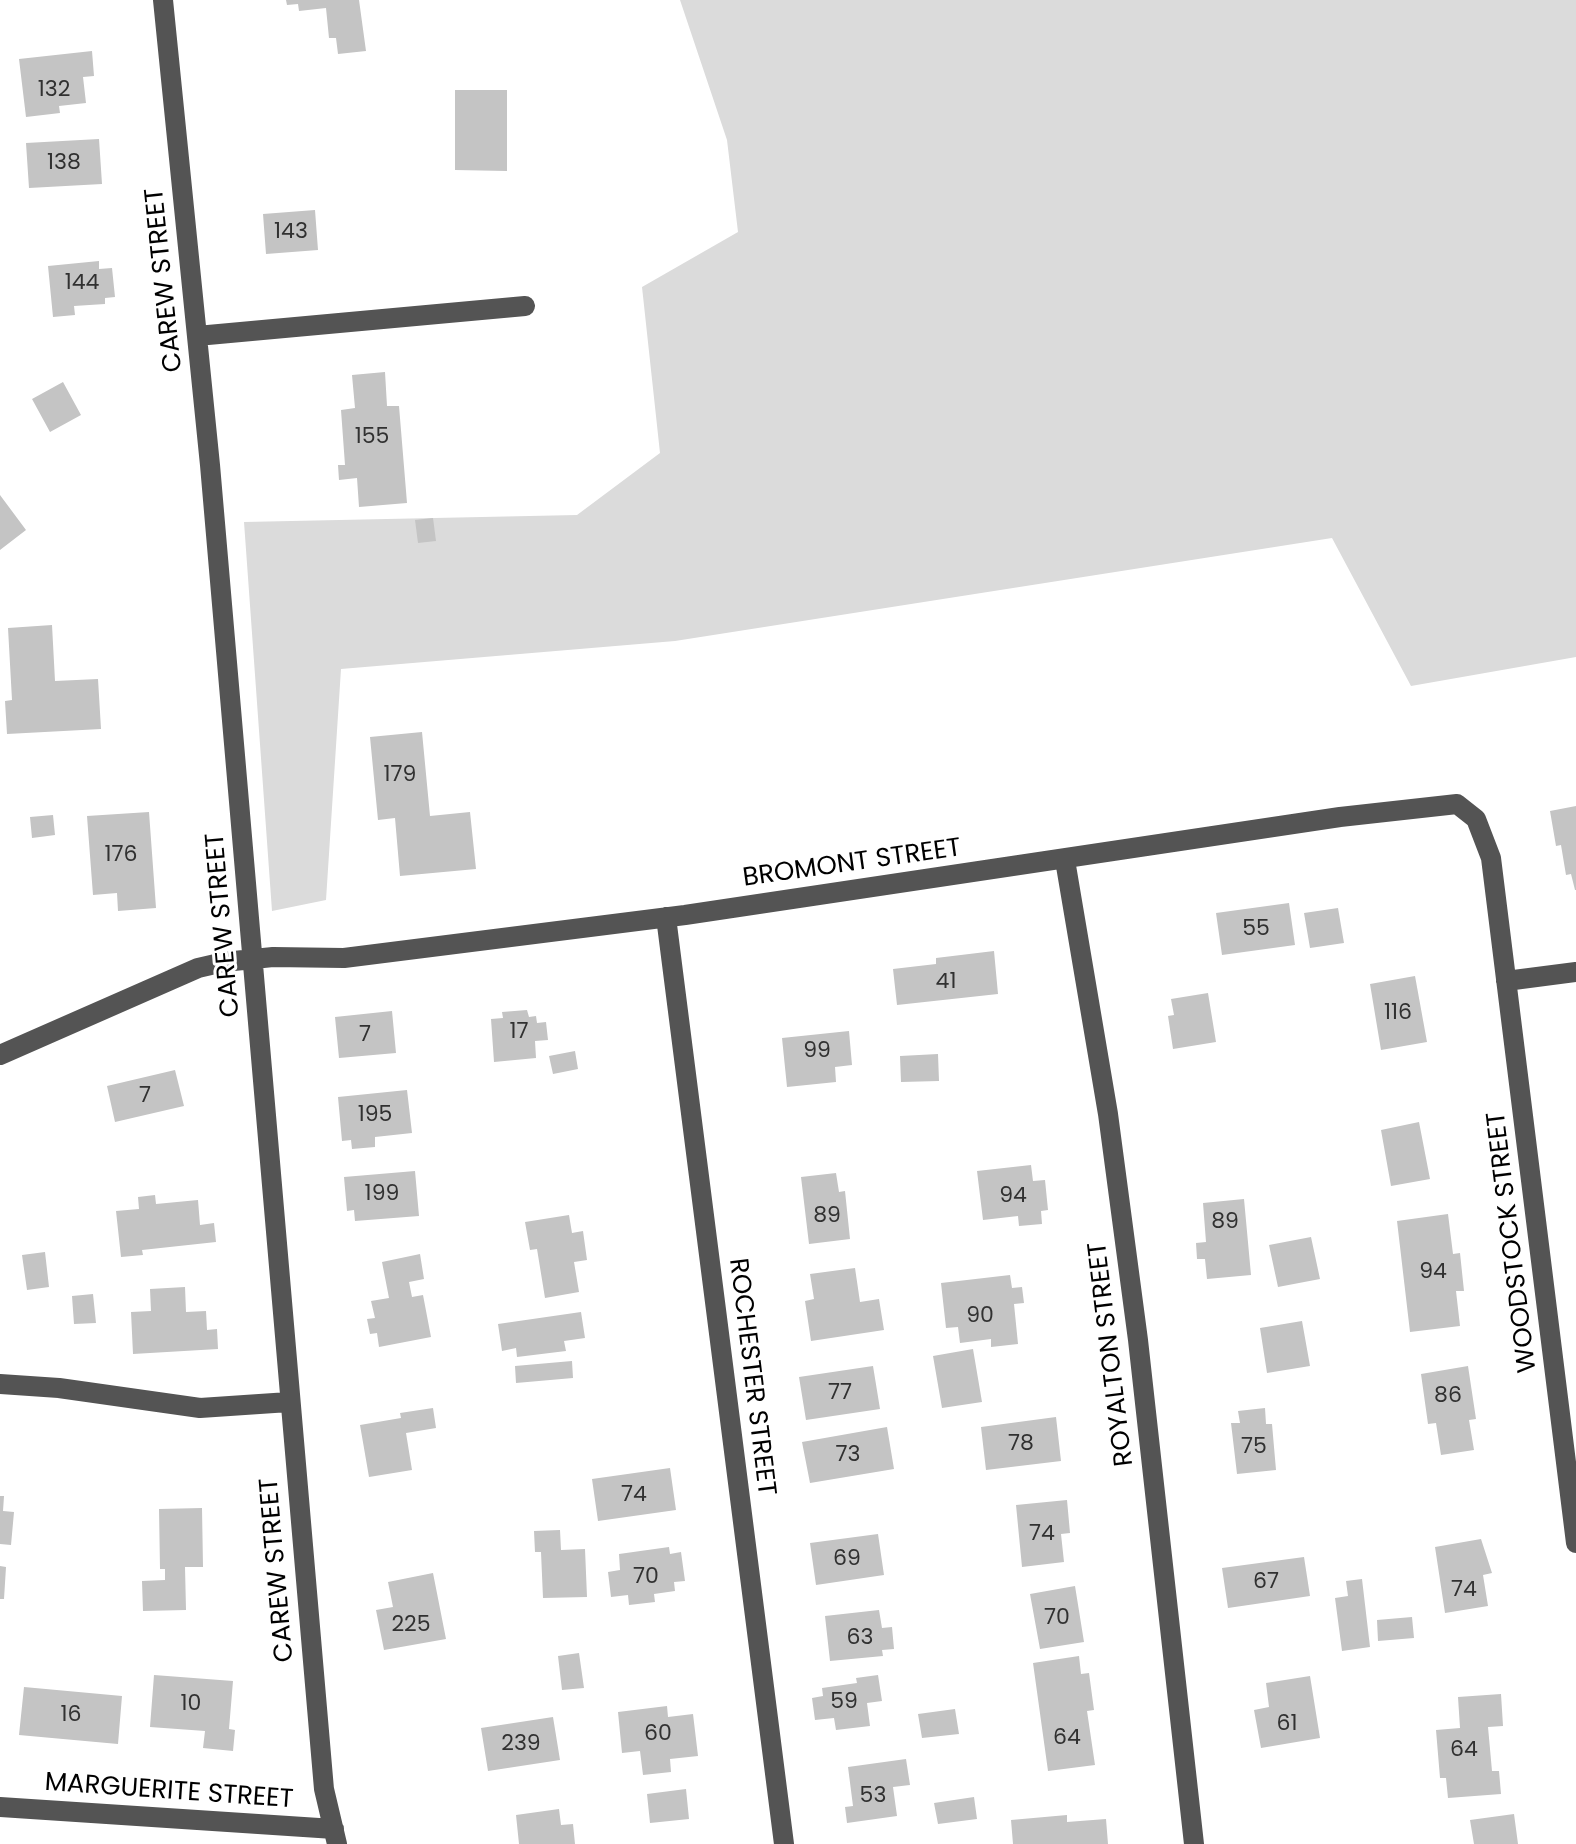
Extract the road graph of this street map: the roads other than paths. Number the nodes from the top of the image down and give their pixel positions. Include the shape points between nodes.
1 (163, 0) edge
2 (525, 306) dead end
3 (197, 336) junction
4 (1457, 804) joint
5 (1065, 860) junction
6 (666, 917) junction
7 (254, 960) junction
8 (1576, 972) edge
9 (1506, 981) junction
10 (0, 1055) edge
11 (0, 1384) edge
12 (289, 1402) junction
13 (1576, 1543) edge
14 (0, 1807) edge
15 (336, 1836) edge
16 (784, 1844) edge
17 (1194, 1844) edge

1 - 3 street, CAREW STREET
2 - 3 street
3 - 7 street, CAREW STREET
4 - 5 street, BROMONT STREET
4 - 9 street, WOODSTOCK STREET via 1476,819 1491,858
5 - 6 street, BROMONT STREET
5 - 17 street, ROYALTON STREET via 1108,1114 1138,1340
6 - 7 street, BROMONT STREET via 344,958
6 - 16 street, ROCHESTER STREET
7 - 10 street, BROMONT STREET via 198,968
7 - 12 street, CAREW STREET
8 - 9 street
9 - 13 street, WOODSTOCK STREET
11 - 12 street via 200,1408
12 - 15 street, CAREW STREET via 324,1789
14 - 15 street, MARGUERITE STREET

